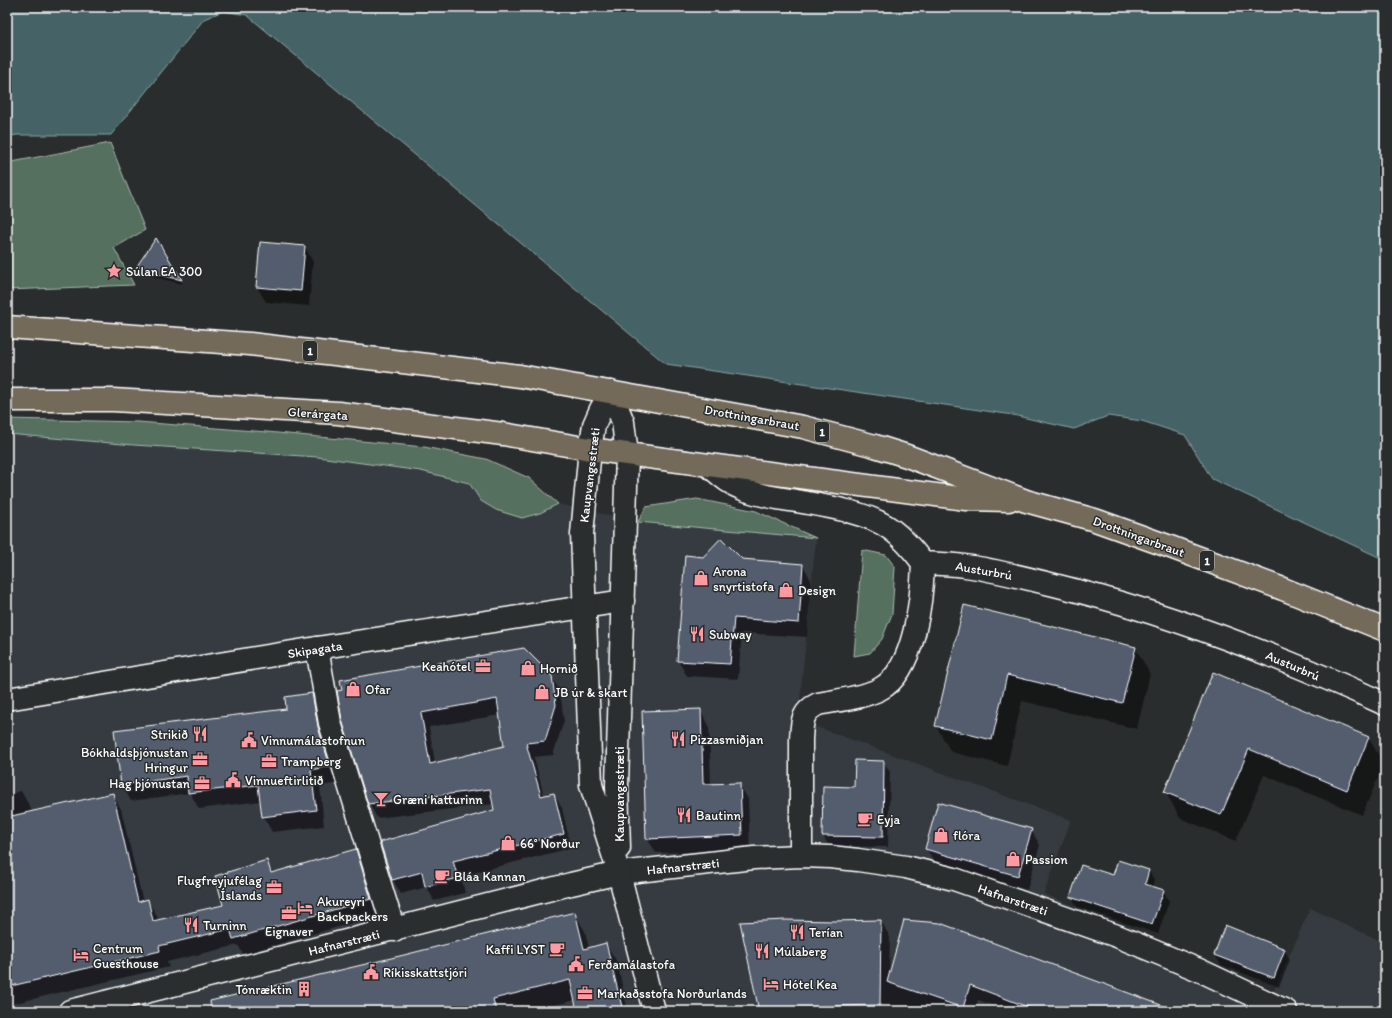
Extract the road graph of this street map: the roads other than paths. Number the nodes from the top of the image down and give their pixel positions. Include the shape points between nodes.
1 (7, 327) edge
2 (611, 392) junction
3 (7, 400) edge
4 (590, 449) junction
5 (627, 454) junction
6 (708, 465) junction
7 (1026, 502) junction
8 (923, 563) junction
9 (623, 601) junction
10 (585, 607) junction
11 (1385, 630) edge
12 (318, 648) junction
13 (7, 699) edge
14 (1385, 704) edge
15 (801, 856) junction
16 (619, 873) junction
17 (394, 930) junction
18 (70, 1011) edge
19 (654, 1011) edge
20 (1286, 1011) edge

1 - 2 highway, 1 via 250,344 520,376
2 - 4 street, Kaupvangsstræti via 594,425
2 - 5 street, Kaupvangsstræti via 623,422
2 - 7 highway, Drottningarbraut / 1 via 803,426 907,456
3 - 4 highway, Glerárgata / 1 via 113,400 338,413 503,434
4 - 5 highway, Glerárgata / 1
4 - 10 street, Kaupvangsstræti via 582,534
5 - 6 highway, Drottningarbraut / 1
5 - 9 street, Kaupvangsstræti
6 - 7 highway, Drottningarbraut / 1 via 966,499
6 - 8 street via 727,481 762,496 839,509 878,522 897,534
7 - 11 highway, Drottningarbraut / 1 via 1095,520 1166,545
8 - 14 street, Austurbrú via 966,566 1024,577 1121,603 1260,651
8 - 15 street via 920,611 909,649 896,677 873,693 818,704 804,714 801,740
9 - 10 street, Skipagata
9 - 16 street, Kaupvangsstræti via 617,785
10 - 12 street, Skipagata
10 - 16 street, Kaupvangsstræti via 591,785
12 - 13 street, Skipagata
12 - 17 street via 330,723
15 - 16 street, Hafnarstræti via 754,858
15 - 20 street, Hafnarstræti via 830,857 906,867 954,879 1117,936 1199,970
16 - 17 street, Hafnarstræti
16 - 19 street, Kaupvangsstræti
17 - 18 street, Hafnarstræti

